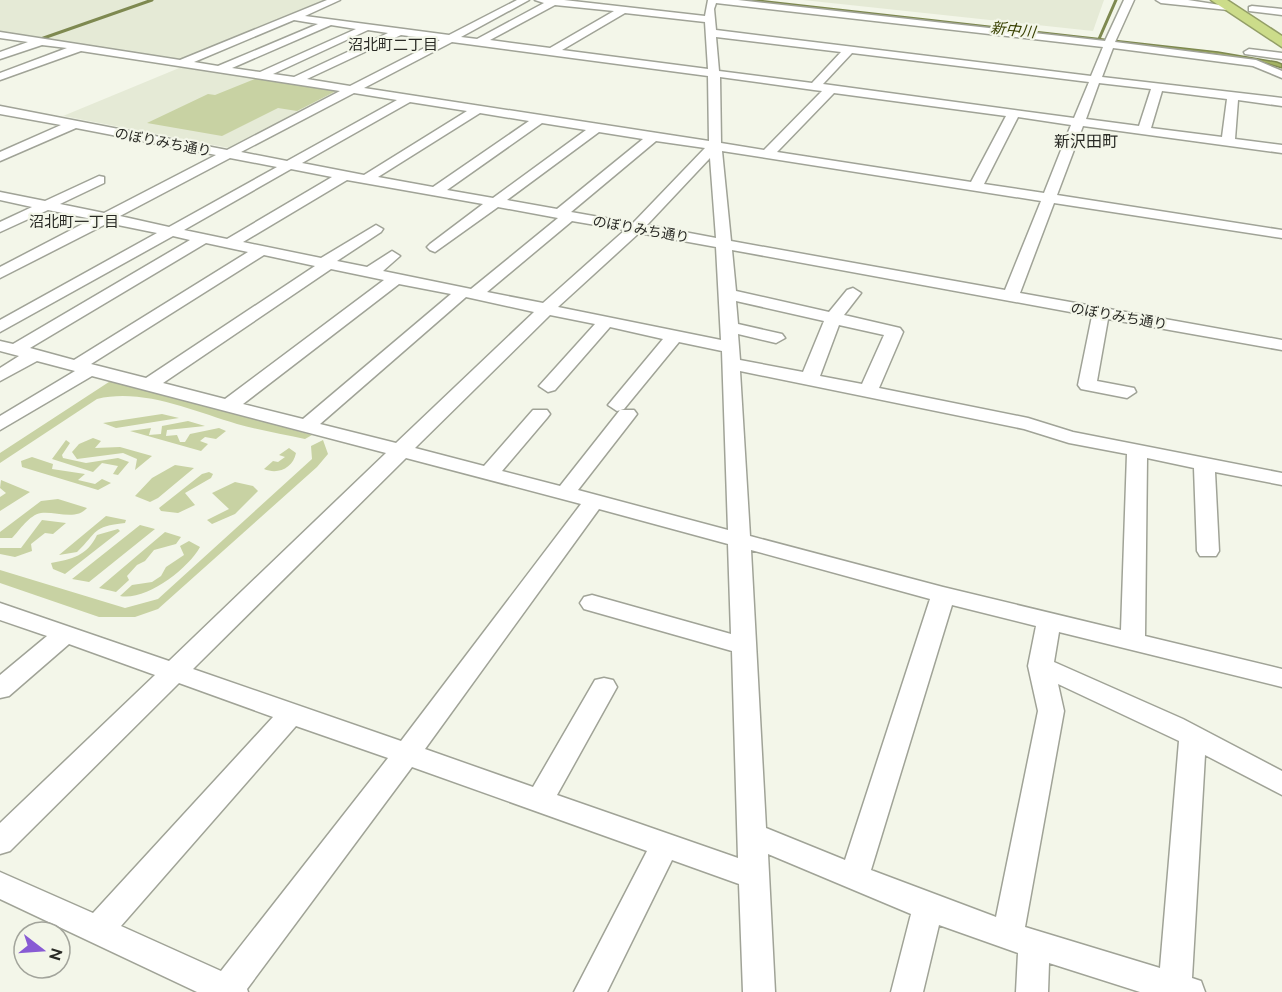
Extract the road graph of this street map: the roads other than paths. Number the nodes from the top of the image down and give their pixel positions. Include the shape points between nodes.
1 (308, 0) edge
2 (335, 0) edge
3 (524, 0) edge
4 (540, 0) edge
5 (713, 0) edge
6 (783, 0) edge
7 (1129, 0) edge
8 (1161, 0) edge
9 (553, 2) junction
10 (1228, 2) edge
11 (1252, 9) junction
12 (623, 10) junction
13 (274, 12) dead end
14 (1282, 12) edge
15 (886, 16) junction
16 (291, 17) junction
17 (710, 20) junction
18 (329, 22) junction
19 (366, 27) junction
20 (1282, 28) edge
21 (398, 32) junction
22 (712, 33) junction
23 (0, 35) edge
24 (12, 37) junction
25 (451, 39) junction
26 (1111, 39) junction
27 (0, 41) edge
28 (42, 41) junction
29 (478, 42) junction
30 (1282, 43) edge
31 (80, 47) junction
32 (850, 50) junction
33 (1195, 50) junction
34 (551, 52) junction
35 (0, 56) edge
36 (1282, 56) edge
37 (183, 63) junction
38 (220, 69) junction
39 (714, 74) junction
40 (262, 75) junction
41 (1282, 75) edge
42 (0, 76) edge
43 (1097, 79) junction
44 (297, 80) junction
45 (814, 87) junction
46 (1157, 87) junction
47 (354, 88) junction
48 (831, 89) junction
49 (1182, 90) junction
50 (1233, 96) junction
51 (411, 97) junction
52 (1282, 102) edge
53 (1179, 104) dead end
54 (480, 108) junction
55 (0, 110) edge
56 (1014, 113) junction
57 (27, 115) junction
58 (541, 118) junction
59 (1080, 122) junction
60 (75, 124) junction
61 (0, 126) edge
62 (597, 127) junction
63 (1144, 131) junction
64 (654, 136) junction
65 (1228, 142) junction
66 (715, 145) junction
67 (1282, 149) edge
68 (768, 153) junction
69 (228, 154) junction
70 (0, 157) edge
71 (288, 165) junction
72 (345, 175) junction
73 (366, 179) junction
74 (99, 180) dead end
75 (976, 185) junction
76 (435, 192) junction
77 (0, 196) edge
78 (1052, 197) junction
79 (497, 202) junction
80 (48, 205) junction
81 (565, 215) junction
82 (107, 217) junction
83 (0, 228) edge
84 (636, 228) junction
85 (376, 229) dead end
86 (171, 231) junction
87 (1282, 234) edge
88 (204, 238) junction
89 (230, 243) junction
90 (725, 244) junction
91 (435, 247) dead end
92 (261, 250) junction
93 (392, 256) dead end
94 (326, 264) junction
95 (371, 272) junction
96 (0, 273) edge
97 (398, 278) junction
98 (853, 293) dead end
99 (468, 294) junction
100 (728, 294) junction
101 (1011, 296) junction
102 (545, 310) junction
103 (1101, 312) junction
104 (834, 317) junction
105 (605, 322) junction
106 (0, 327) edge
107 (728, 327) junction
108 (674, 337) junction
109 (776, 338) dead end
110 (1282, 345) edge
111 (17, 350) edge
112 (729, 355) junction
113 (83, 368) junction
114 (0, 376) edge
115 (809, 380) junction
116 (148, 385) junction
117 (548, 386) dead end
118 (1127, 392) dead end
119 (867, 393) junction
120 (228, 406) junction
121 (540, 414) dead end
122 (0, 424) edge
123 (305, 427) junction
124 (1137, 451) junction
125 (399, 452) junction
126 (1204, 464) junction
127 (488, 474) junction
128 (1282, 479) edge
129 (565, 493) junction
130 (594, 501) junction
131 (740, 541) junction
132 (1208, 551) dead end
133 (943, 595) junction
134 (592, 603) dead end
135 (0, 610) edge
136 (1049, 620) junction
137 (66, 634) junction
138 (1132, 641) junction
139 (744, 646) junction
140 (1041, 666) junction
141 (174, 671) junction
142 (1282, 678) edge
143 (604, 687) dead end
144 (0, 689) edge
145 (292, 713) junction
146 (1193, 736) junction
147 (407, 754) junction
148 (1282, 784) edge
149 (539, 801) junction
150 (752, 835) junction
151 (0, 842) edge
152 (665, 845) junction
153 (754, 876) junction
154 (854, 877) junction
155 (0, 885) edge
156 (928, 907) junction
157 (98, 930) junction
158 (1021, 939) junction
159 (219, 989) edge
160 (1182, 990) edge
161 (590, 992) edge
162 (759, 992) edge
163 (907, 992) edge
164 (1032, 992) edge

1 - 13 street
2 - 16 street
3 - 25 street
4 - 9 street
5 - 15 street
5 - 17 street
6 - 15 street
7 - 26 street
8 - 10 street
9 - 12 street
9 - 29 street
10 - 11 highway
10 - 30 highway
11 - 14 street
11 - 20 highway
12 - 17 street
12 - 34 street
15 - 26 street
15 - 26 street
16 - 18 street
16 - 37 street
17 - 22 street
18 - 19 street
18 - 38 street
19 - 21 street
19 - 40 street
21 - 25 street
21 - 44 street
22 - 32 street
22 - 39 street
23 - 24 street
24 - 27 street
24 - 28 street
25 - 29 street
25 - 47 street
26 - 33 street
26 - 43 street
28 - 31 street
28 - 35 street
29 - 34 street
31 - 37 street
31 - 42 street
32 - 43 street via 946,66
32 - 45 street
33 - 36 street
33 - 41 street via 1256,63
34 - 39 street
37 - 38 street
38 - 40 street
39 - 45 street
39 - 66 street
40 - 44 street
43 - 46 street
43 - 59 street
44 - 47 street
45 - 48 street
46 - 49 street
46 - 63 street
47 - 51 street
47 - 69 street
48 - 56 street
48 - 68 street
49 - 50 street
49 - 53 street
50 - 52 street
50 - 65 street
51 - 54 street
51 - 71 street
54 - 58 street
54 - 73 street
55 - 57 street, のぼりみち通り
56 - 59 street
56 - 75 street
57 - 60 street, のぼりみち通り
57 - 61 street
58 - 62 street
58 - 76 street
59 - 63 street
59 - 78 street
60 - 69 street, のぼりみち通り
60 - 70 street
62 - 64 street
62 - 79 street
63 - 65 street
64 - 66 street
64 - 81 street
65 - 67 street
66 - 68 street
66 - 84 street
66 - 90 street
68 - 75 street
69 - 71 street, のぼりみち通り
69 - 82 street
71 - 72 street, のぼりみち通り
71 - 86 street
72 - 73 street, のぼりみち通り
72 - 89 street
73 - 76 street, のぼりみち通り
74 - 80 street
75 - 78 street
76 - 79 street, のぼりみち通り
77 - 80 street
78 - 87 street
78 - 101 street
79 - 81 street, のぼりみち通り
79 - 91 street
80 - 82 street
80 - 83 street
81 - 84 street, のぼりみち通り
81 - 99 street
82 - 86 street
82 - 96 street
84 - 90 street, のぼりみち通り
84 - 102 street
85 - 94 street
86 - 88 street
86 - 106 street
88 - 89 street
88 - 111 street
89 - 92 street
90 - 100 street
90 - 101 street, のぼりみち通り
92 - 94 street
92 - 113 street
93 - 95 street
94 - 95 street
94 - 116 street
95 - 97 street
97 - 99 street
97 - 120 street
98 - 104 street
99 - 102 street
99 - 123 street
100 - 104 street
100 - 107 street
101 - 103 street, のぼりみち通り
102 - 105 street
102 - 125 street
103 - 110 street, のぼりみち通り
103 - 118 street via 1087,385
104 - 115 street
104 - 119 street via 894,332
105 - 108 street
105 - 117 street
107 - 109 street
107 - 112 street
108 - 112 street
108 - 129 street
111 - 113 street
111 - 114 street
112 - 115 street
112 - 131 street
113 - 116 street
113 - 122 street
115 - 119 street
116 - 120 street
119 - 124 street via 1028,424
120 - 123 street
121 - 127 street
123 - 125 street
124 - 126 street
124 - 138 street
125 - 127 street
125 - 141 street
126 - 128 street
126 - 132 street
127 - 129 street
129 - 130 street
130 - 131 street
130 - 147 street
131 - 133 street
131 - 139 street
133 - 136 street
133 - 154 street
134 - 139 street
135 - 137 street
136 - 138 street
136 - 140 street
137 - 141 street
137 - 144 street
138 - 142 street
139 - 150 street
140 - 146 street
140 - 158 street via 1051,711
141 - 145 street
141 - 151 street
143 - 149 street
145 - 147 street
145 - 157 street
146 - 148 street
146 - 160 street
147 - 149 street
147 - 159 street
149 - 152 street
150 - 153 street
150 - 154 street
152 - 153 street
152 - 161 street
153 - 162 street
154 - 156 street
155 - 157 street
156 - 158 street
156 - 163 street
157 - 159 street
158 - 160 street
158 - 164 street

